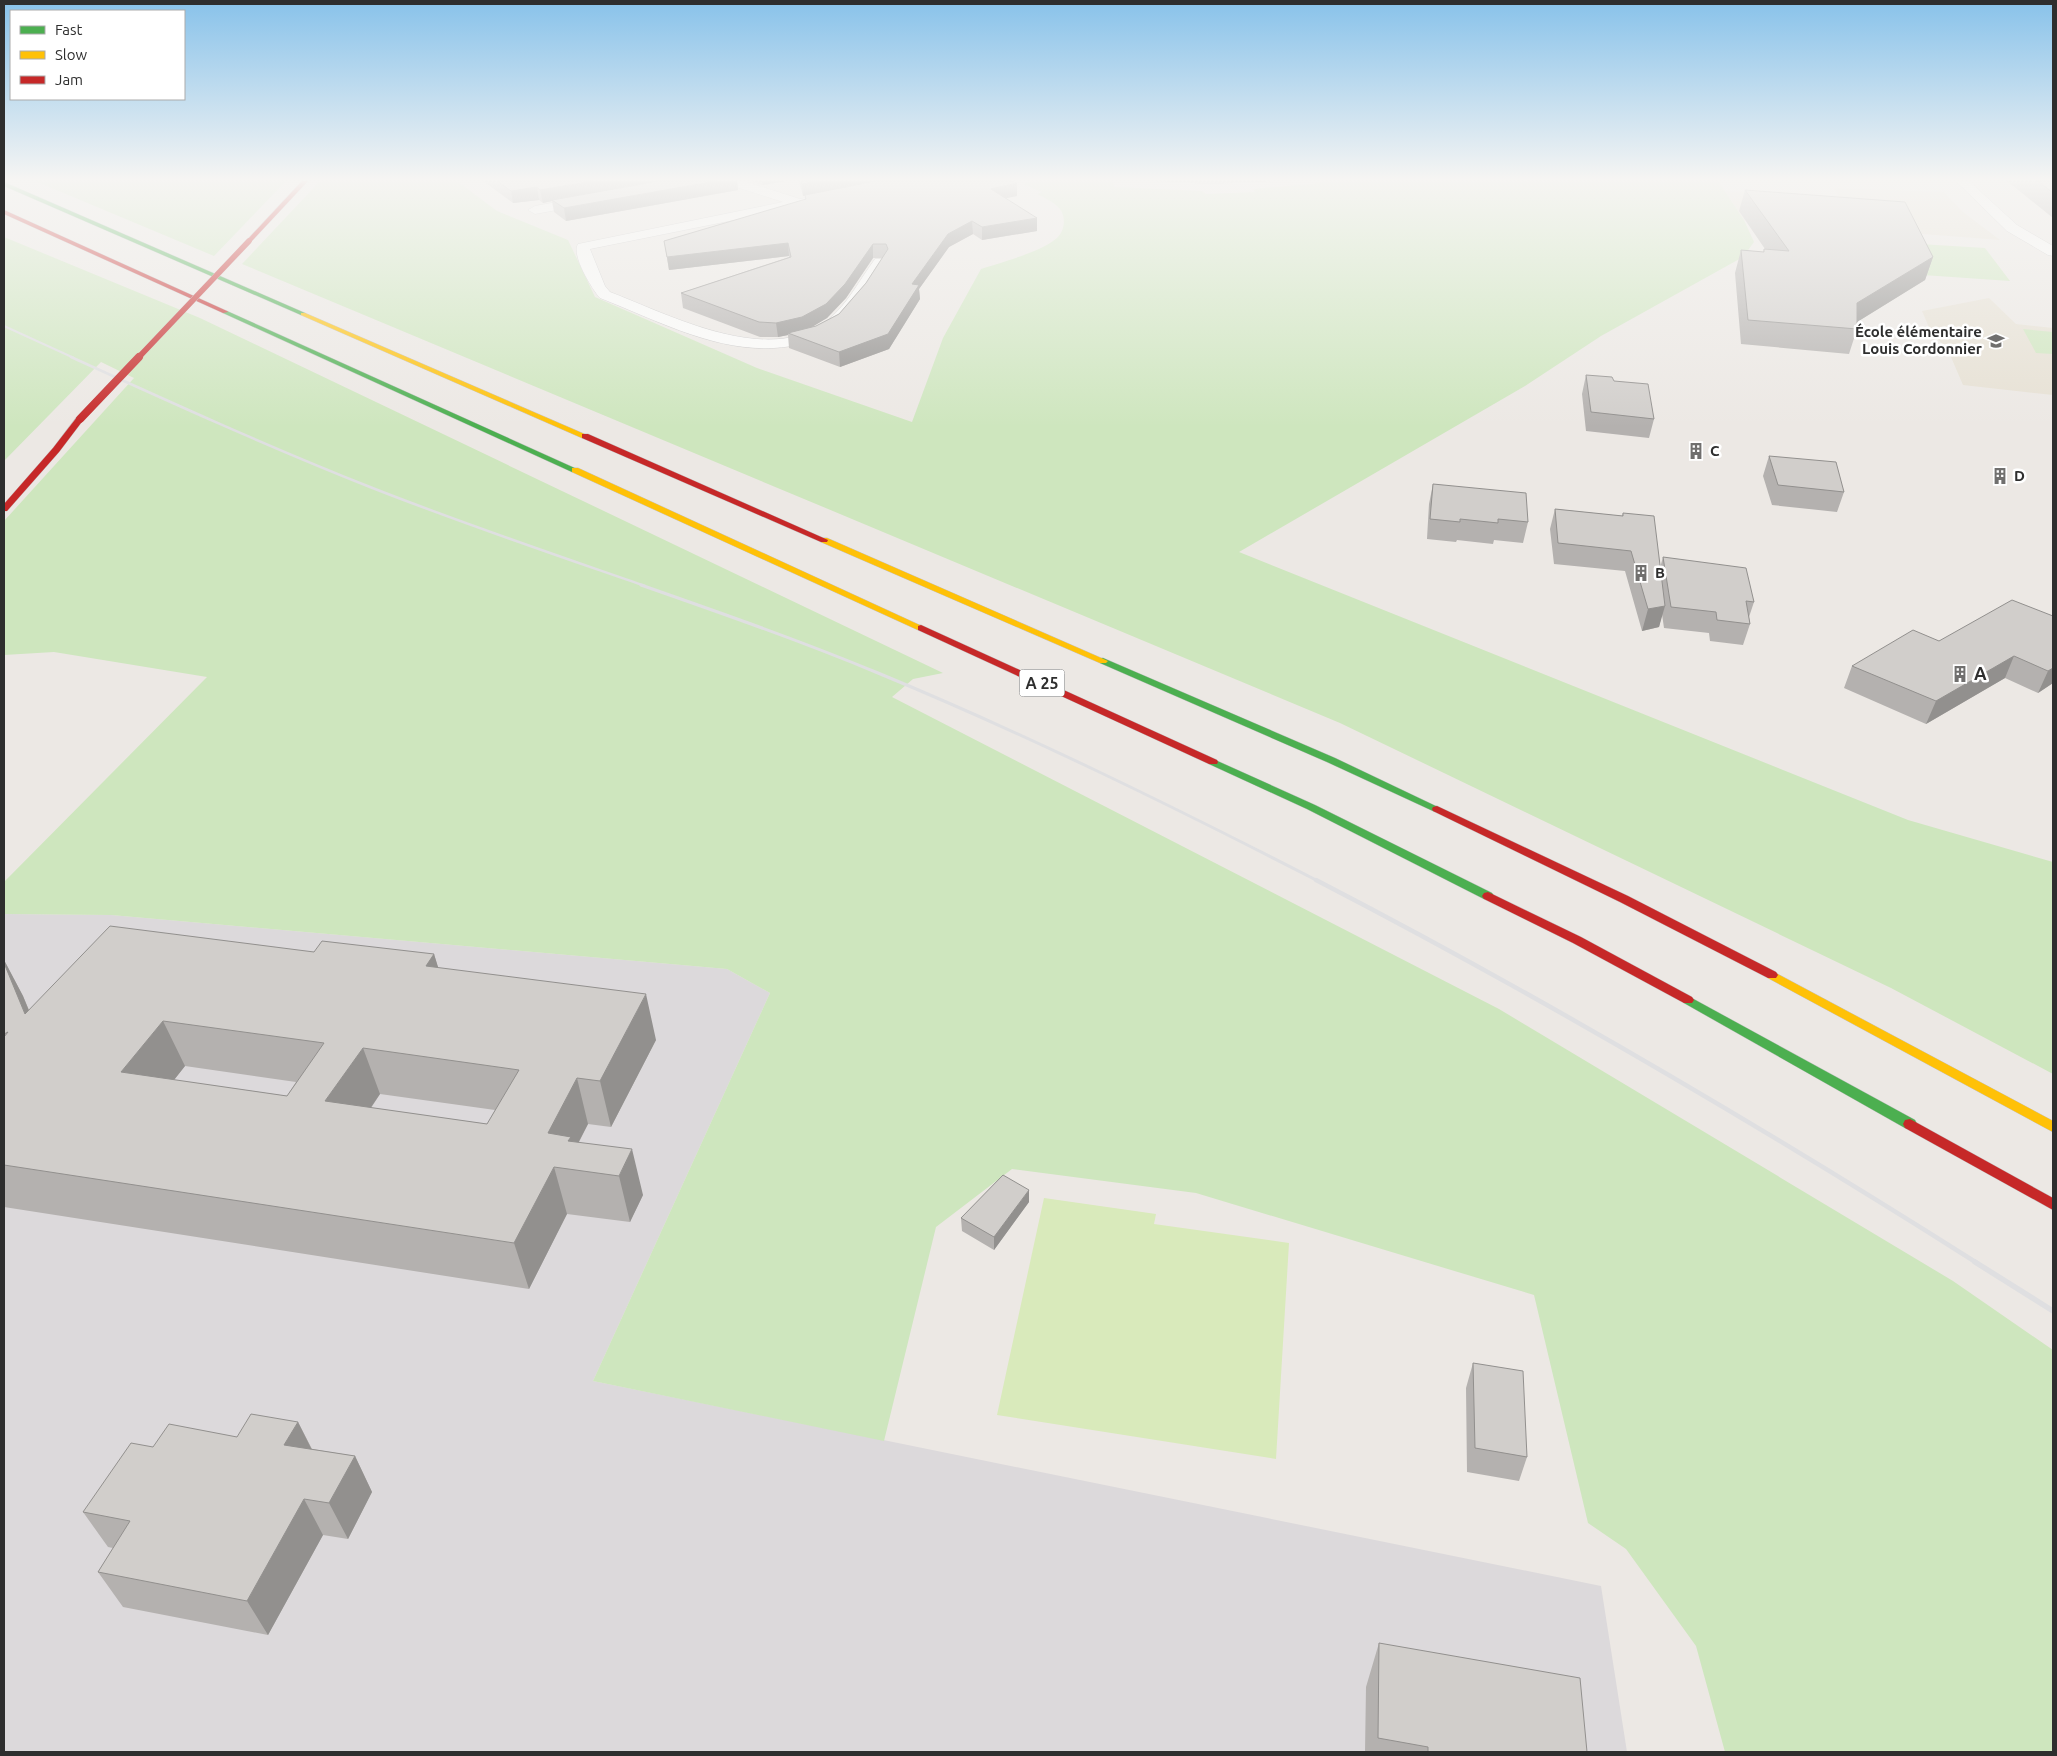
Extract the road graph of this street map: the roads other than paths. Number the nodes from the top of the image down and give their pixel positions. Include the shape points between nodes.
1 (117, 263) edge
2 (186, 263) edge
3 (228, 263) edge
4 (588, 263) edge
5 (879, 263) edge
6 (80, 419) junction
7 (15, 479) dead end
8 (4, 510) edge
9 (2053, 1127) edge
10 (2053, 1205) edge

1 - 10 main road, A 25 via 1311,807 1594,949
2 - 9 main road, A 25 via 1331,760 1665,920
3 - 6 main road, bridge
4 - 5 street via 605,295 713,337 741,343 782,342 826,328 838,320
6 - 7 main road
6 - 8 main road

